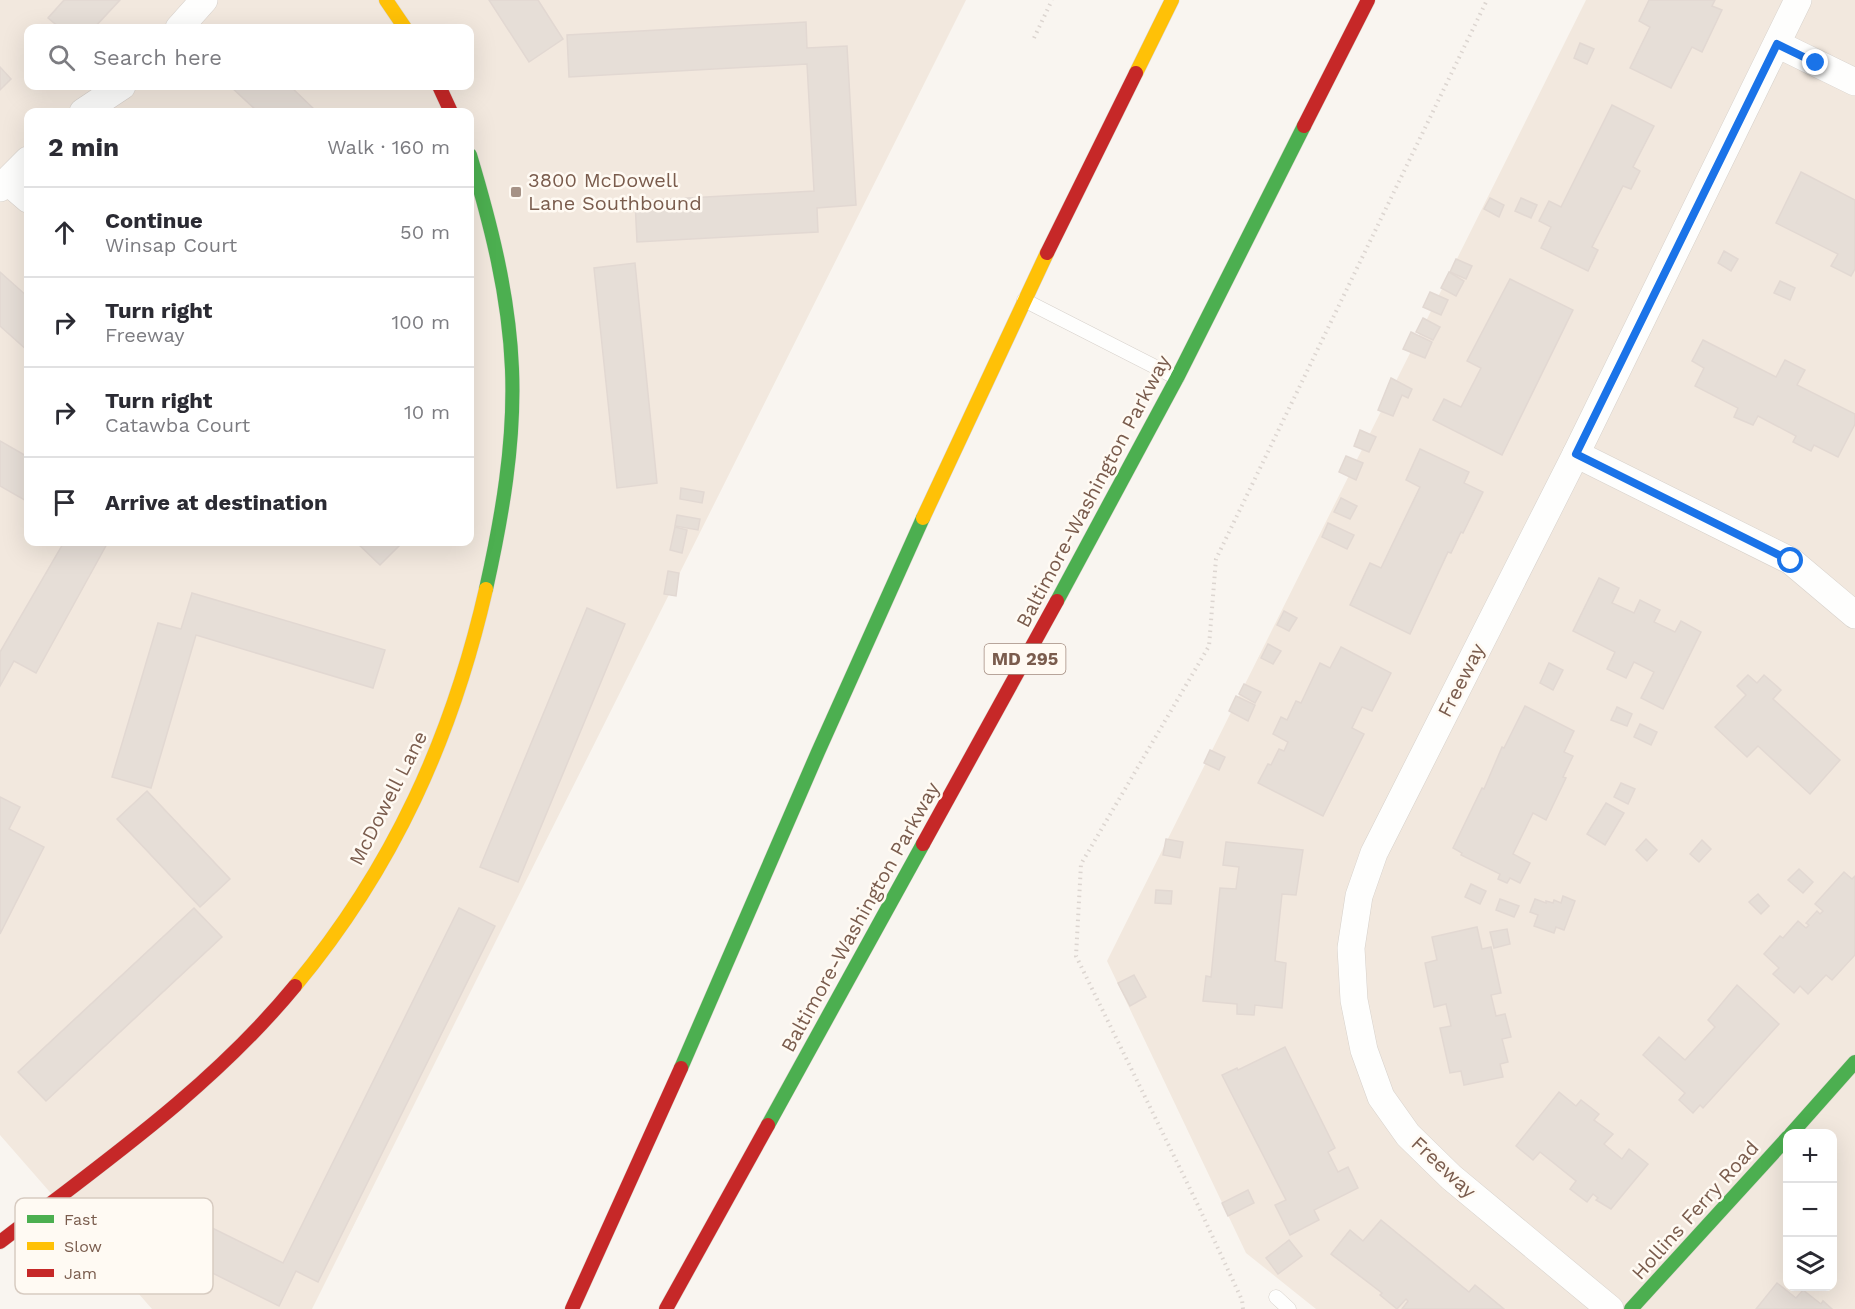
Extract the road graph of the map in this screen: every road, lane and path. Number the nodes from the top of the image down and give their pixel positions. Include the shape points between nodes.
1 (204, 0) edge
2 (386, 0) edge
3 (1052, 0) edge
4 (1172, 0) edge
5 (1368, 0) edge
6 (1487, 0) edge
7 (1798, 0) edge
8 (183, 24) edge
9 (402, 24) edge
10 (1034, 38) dead end
11 (1777, 44) junction
12 (1855, 82) edge
13 (116, 90) edge
14 (441, 90) edge
15 (89, 108) edge
16 (449, 108) edge
17 (24, 164) edge
18 (474, 168) edge
19 (4, 184) edge
20 (24, 196) edge
21 (1024, 300) junction
22 (1177, 378) junction
23 (1576, 454) junction
24 (1855, 615) edge
25 (1855, 1062) edge
26 (1794, 1129) edge
27 (1783, 1142) edge
28 (57, 1198) edge
29 (15, 1231) edge
30 (0, 1242) edge
31 (1276, 1297) dead end
32 (572, 1309) edge
33 (666, 1309) edge
34 (1243, 1309) edge
35 (1289, 1309) edge
36 (1610, 1309) edge
37 (1631, 1309) edge

1 - 8 street
2 - 9 main road
3 - 10 path
4 - 21 main road
5 - 22 main road, Baltimore-Washington Parkway / MD 295
6 - 34 path via 1216,559 1209,646 1081,864 1076,956 1196,1201
7 - 11 street, Freeway
11 - 12 street
11 - 23 street, Freeway
13 - 15 street
14 - 16 main road
17 - 19 street
18 - 28 main road, McDowell Lane via 503,282 512,367 512,448 482,606 457,696 430,769 390,848 349,913 298,982 247,1041 154,1124
19 - 20 street
21 - 22 lane
21 - 32 main road via 818,752
22 - 33 main road, Baltimore-Washington Parkway / MD 295
23 - 24 street via 1791,561
23 - 36 street, Freeway via 1374,852 1359,896 1351,948 1354,1000 1364,1050 1381,1097 1408,1135 1451,1178
25 - 26 main road, Hollins Ferry Road
27 - 37 main road, Hollins Ferry Road
29 - 30 main road, McDowell Lane
31 - 35 lane

